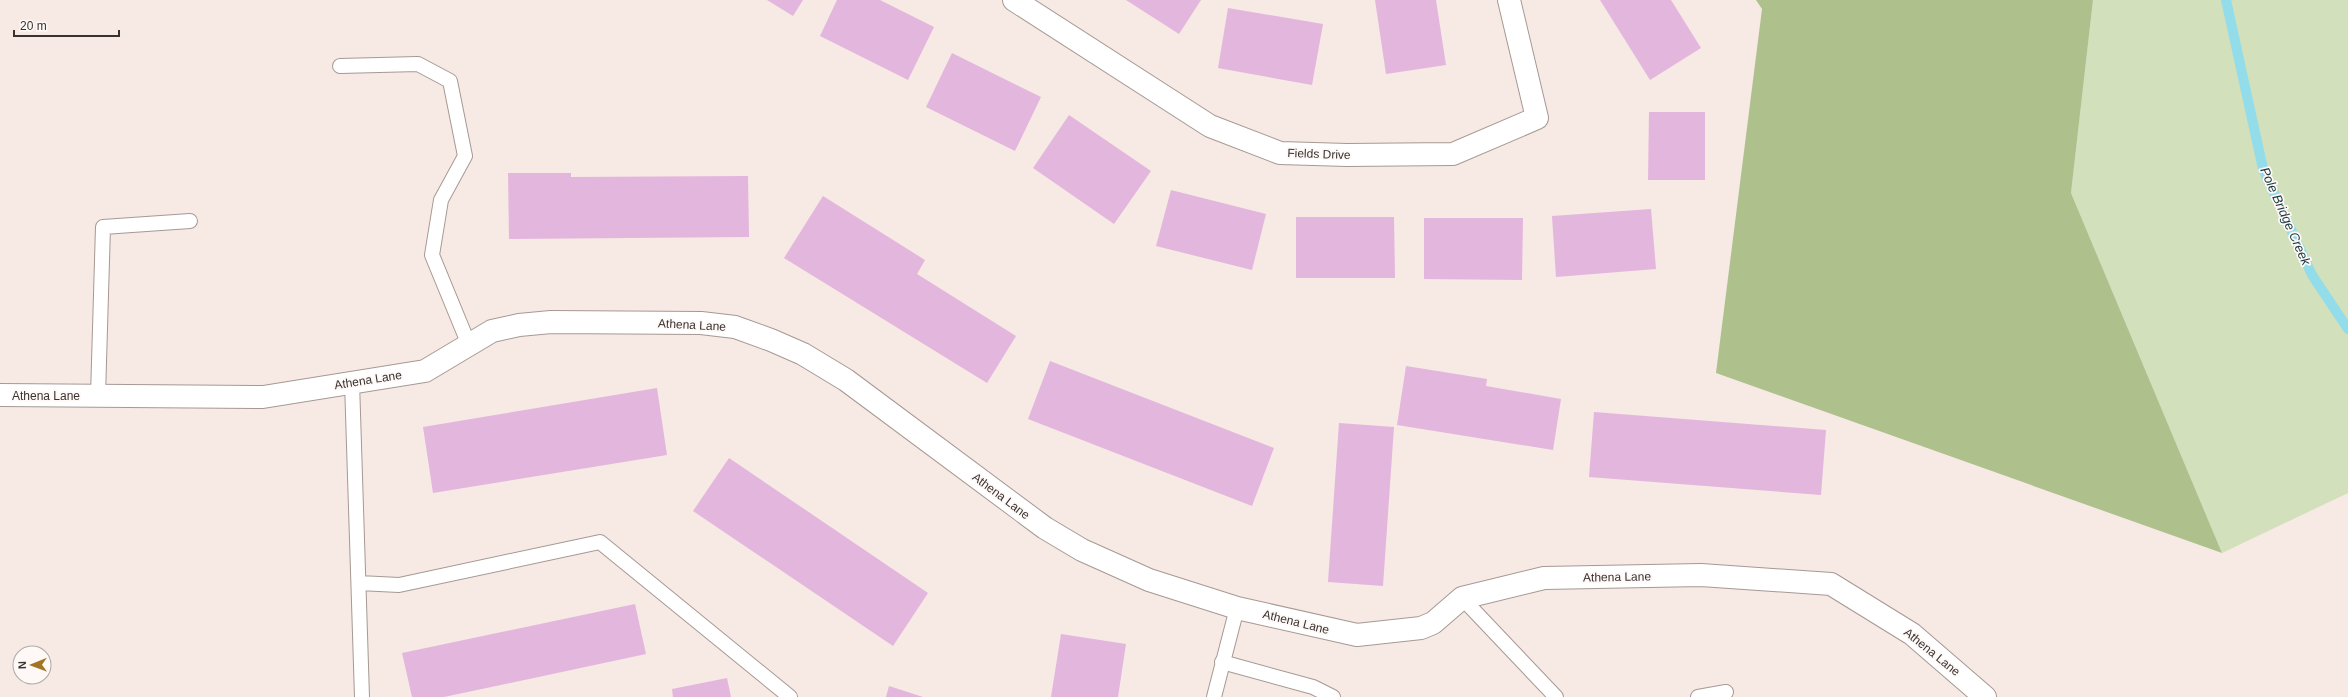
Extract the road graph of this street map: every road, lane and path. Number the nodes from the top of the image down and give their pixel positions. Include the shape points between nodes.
1 (1014, 0) edge
2 (1509, 0) edge
3 (340, 66) dead end
4 (190, 221) dead end
5 (469, 345) junction
6 (352, 382) junction
7 (0, 396) edge
8 (98, 396) junction
9 (359, 583) junction
10 (1462, 598) junction
11 (1237, 608) junction
12 (1222, 662) junction
13 (1726, 692) dead end
14 (362, 697) edge
15 (790, 697) edge
16 (1214, 697) edge
17 (1333, 697) edge
18 (1556, 697) edge
19 (1698, 697) edge
20 (1985, 697) edge

1 - 2 street, Fields Drive via 1210,126 1280,153 1347,155 1453,154 1537,118
3 - 5 lane via 418,64 450,81 465,156 441,200 432,255
4 - 8 lane via 103,227
5 - 6 street, Athena Lane via 425,371
5 - 11 street, Athena Lane via 492,332 519,325 551,322 700,324 735,327 803,354 846,380 1045,528 1082,550 1149,580
6 - 8 street, Athena Lane via 262,397
6 - 9 lane
7 - 8 street, Athena Lane
9 - 14 lane
9 - 15 lane via 399,585 600,542
10 - 11 street, Athena Lane via 1433,623 1421,628 1356,635
10 - 18 lane
10 - 20 street, Athena Lane via 1544,578 1701,575 1831,584 1912,634
11 - 12 lane
12 - 16 lane
12 - 17 lane via 1313,687
13 - 19 lane

